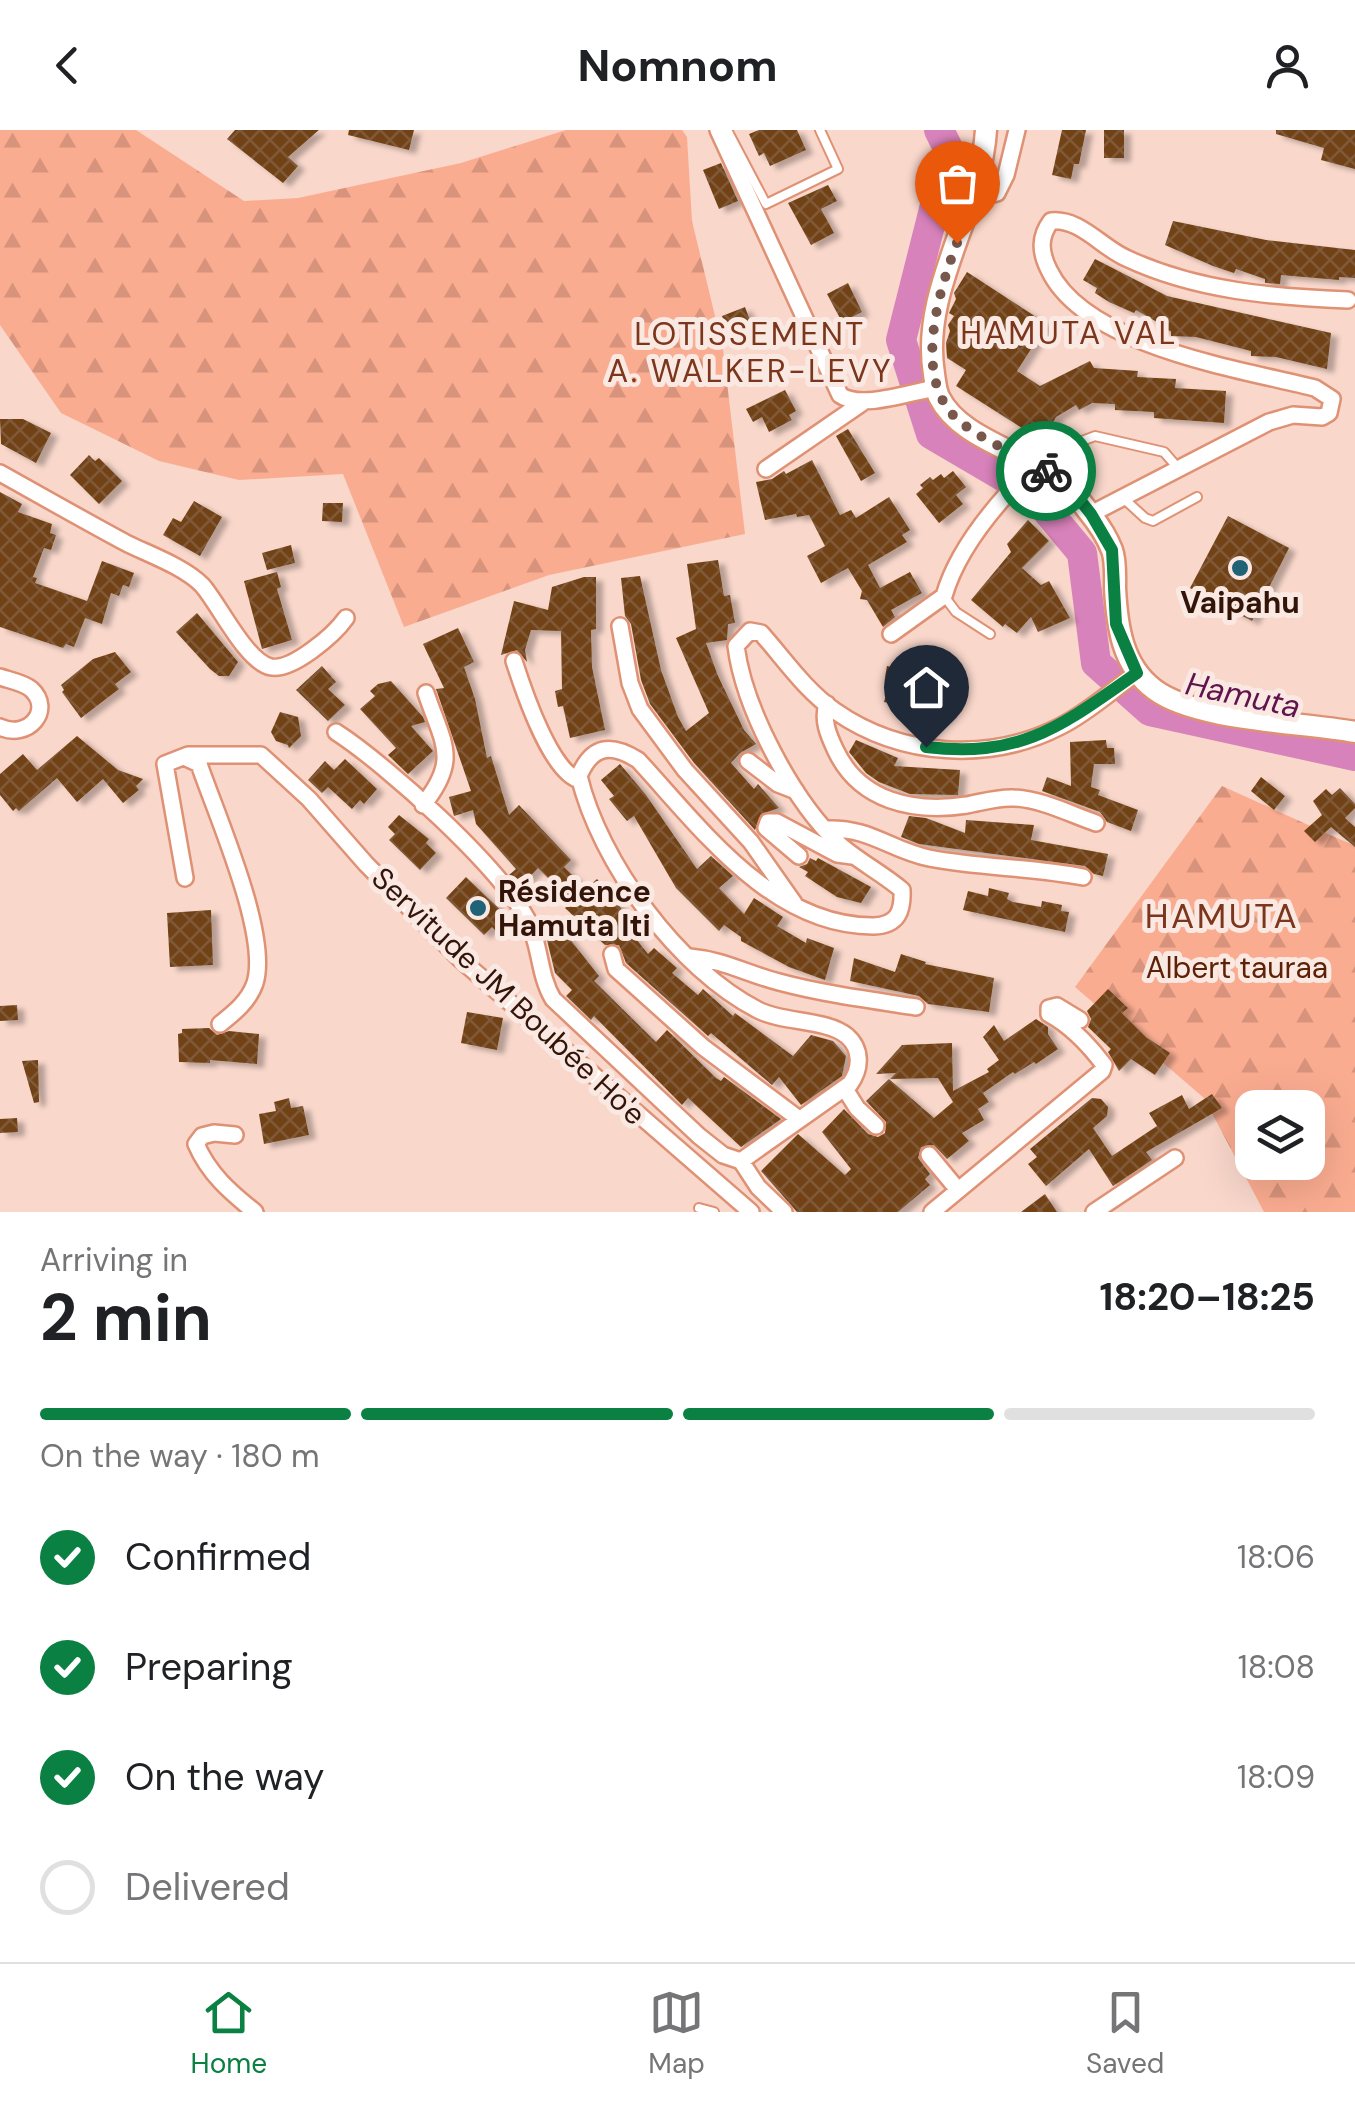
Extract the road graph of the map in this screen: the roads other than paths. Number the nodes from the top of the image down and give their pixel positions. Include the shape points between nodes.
1 (718, 130) edge
2 (727, 130) edge
3 (820, 130) edge
4 (986, 130) edge
5 (1017, 130) edge
6 (972, 199) junction
7 (1348, 300) dead end
8 (931, 388) junction
9 (862, 403) junction
10 (1178, 468) junction
11 (766, 469) dead end
12 (1036, 469) junction
13 (0, 473) edge
14 (1197, 496) dead end
15 (1122, 497) junction
16 (1091, 514) junction
17 (944, 596) junction
18 (346, 618) dead end
19 (620, 626) dead end
20 (890, 634) dead end
21 (990, 634) dead end
22 (514, 661) dead end
23 (1133, 676) junction
24 (0, 678) edge
25 (426, 693) dead end
26 (827, 704) junction
27 (0, 727) edge
28 (336, 732) dead end
29 (1355, 732) edge
30 (184, 757) junction
31 (748, 761) dead end
32 (580, 780) junction
33 (796, 791) junction
34 (423, 805) junction
35 (1096, 822) dead end
36 (826, 829) junction
37 (799, 856) dead end
38 (854, 856) junction
39 (1084, 877) dead end
40 (185, 878) dead end
41 (794, 903) junction
42 (612, 954) dead end
43 (690, 957) junction
44 (916, 1007) dead end
45 (1080, 1020) dead end
46 (220, 1024) dead end
47 (845, 1088) junction
48 (799, 1119) junction
49 (876, 1126) dead end
50 (235, 1135) dead end
51 (928, 1156) dead end
52 (1174, 1158) dead end
53 (740, 1160) junction
54 (958, 1190) junction
55 (699, 1208) dead end
56 (255, 1212) edge
57 (714, 1212) edge
58 (751, 1212) edge
59 (784, 1212) edge
60 (932, 1212) edge
61 (1094, 1212) edge

1 - 9 street via 830,379 840,395
2 - 3 lane via 766,204 838,169
4 - 6 main road
5 - 6 street via 997,193
6 - 8 main road via 944,279
7 - 10 street via 1198,283 1124,258 1064,220 1051,220 1042,232 1046,265 1081,311 1149,344 1315,388 1332,399 1322,417 1270,422
8 - 9 street
8 - 12 main road via 958,420
9 - 11 street
10 - 12 lane via 1164,452 1094,436
10 - 15 street
12 - 16 main road via 1072,490
12 - 17 street via 1010,490
13 - 18 street via 200,583 261,663 272,668 334,634
14 - 15 lane via 1153,520
15 - 16 street
16 - 23 main road via 1112,550 1116,624
17 - 20 street
17 - 21 lane
19 - 41 street via 640,709
22 - 32 street via 554,762
23 - 26 street via 1061,726 995,749 960,751 892,738
23 - 29 main road via 1174,702
24 - 27 street via 37,692 39,714 27,733
25 - 34 street via 446,768
26 - 33 street via 761,634 750,631 736,646 747,690
26 - 35 street via 827,732 839,758 868,790 889,801 918,808 1014,798
28 - 34 street
30 - 40 street, Servitude JM Boubée Ho'e via 166,764
30 - 46 street via 199,764 255,928 256,981
30 - 58 street, Servitude JM Boubée Ho'e via 260,755 460,959
31 - 33 street
32 - 41 street via 594,753 623,751 738,868
32 - 43 street via 613,862
33 - 36 street
34 - 53 street via 518,904 553,999 699,1136 723,1156
36 - 38 street
36 - 39 street via 858,830 927,858
37 - 38 street via 766,828 768,822
38 - 41 street via 902,890 899,917 874,926 847,923
42 - 48 street via 616,969 704,1048
43 - 44 street via 718,959 810,990
43 - 47 street via 762,1012 850,1038 858,1074
45 - 54 street via 1049,1008 1097,1049 1102,1071
47 - 48 street
47 - 49 street
48 - 53 street
50 - 56 street via 214,1132 196,1144 224,1187
51 - 54 street
52 - 61 street
53 - 59 street
54 - 60 street
55 - 57 lane

